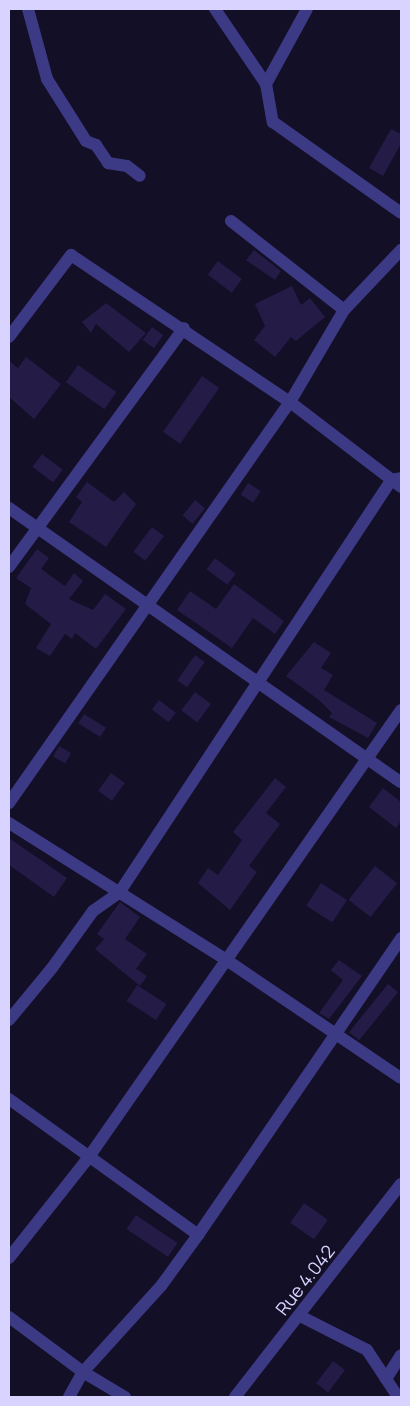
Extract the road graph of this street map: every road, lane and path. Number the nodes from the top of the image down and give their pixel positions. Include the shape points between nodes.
1 (28, 9) edge
2 (215, 9) edge
3 (307, 9) edge
4 (266, 84) junction
5 (140, 176) dead end
6 (401, 213) edge
7 (231, 221) dead end
8 (401, 250) edge
9 (344, 310) junction
10 (184, 328) junction
11 (9, 337) edge
12 (290, 402) junction
13 (398, 482) edge
14 (9, 508) edge
15 (37, 527) junction
16 (9, 567) edge
17 (150, 604) junction
18 (258, 681) junction
19 (401, 710) edge
20 (367, 759) junction
21 (401, 782) edge
22 (9, 803) edge
23 (9, 823) edge
24 (119, 893) junction
25 (401, 938) edge
26 (225, 959) junction
27 (9, 1020) edge
28 (335, 1034) junction
29 (401, 1078) edge
30 (9, 1098) edge
31 (90, 1155) junction
32 (401, 1184) edge
33 (198, 1235) junction
34 (9, 1258) edge
35 (300, 1316) junction
36 (9, 1317) edge
37 (401, 1355) edge
38 (83, 1372) junction
39 (386, 1379) junction
40 (69, 1397) edge
41 (125, 1397) edge
42 (235, 1397) edge
43 (398, 1397) edge

1 - 5 street via 48,80 86,141 96,145 108,163 128,166
2 - 4 street
3 - 4 street
4 - 6 street via 273,122
7 - 9 street
8 - 9 street
9 - 12 street
10 - 11 street via 71,255
10 - 12 street
10 - 15 street
12 - 13 street
12 - 17 street
13 - 18 street
14 - 15 street
15 - 16 street
15 - 17 street
17 - 18 street
17 - 22 street
18 - 20 street
18 - 24 street
19 - 20 street
20 - 21 street
20 - 26 street
23 - 24 street
24 - 26 street
24 - 27 street via 92,911 52,968
25 - 28 street
26 - 28 street
26 - 31 street
28 - 29 street
28 - 33 street
30 - 31 street
31 - 33 street
31 - 34 street
32 - 35 street, Rue 4.042
33 - 38 street via 161,1286
35 - 39 street via 367,1350
35 - 42 street, Rue 4.042
36 - 38 street
37 - 39 street
38 - 40 street
38 - 41 street
39 - 43 street

